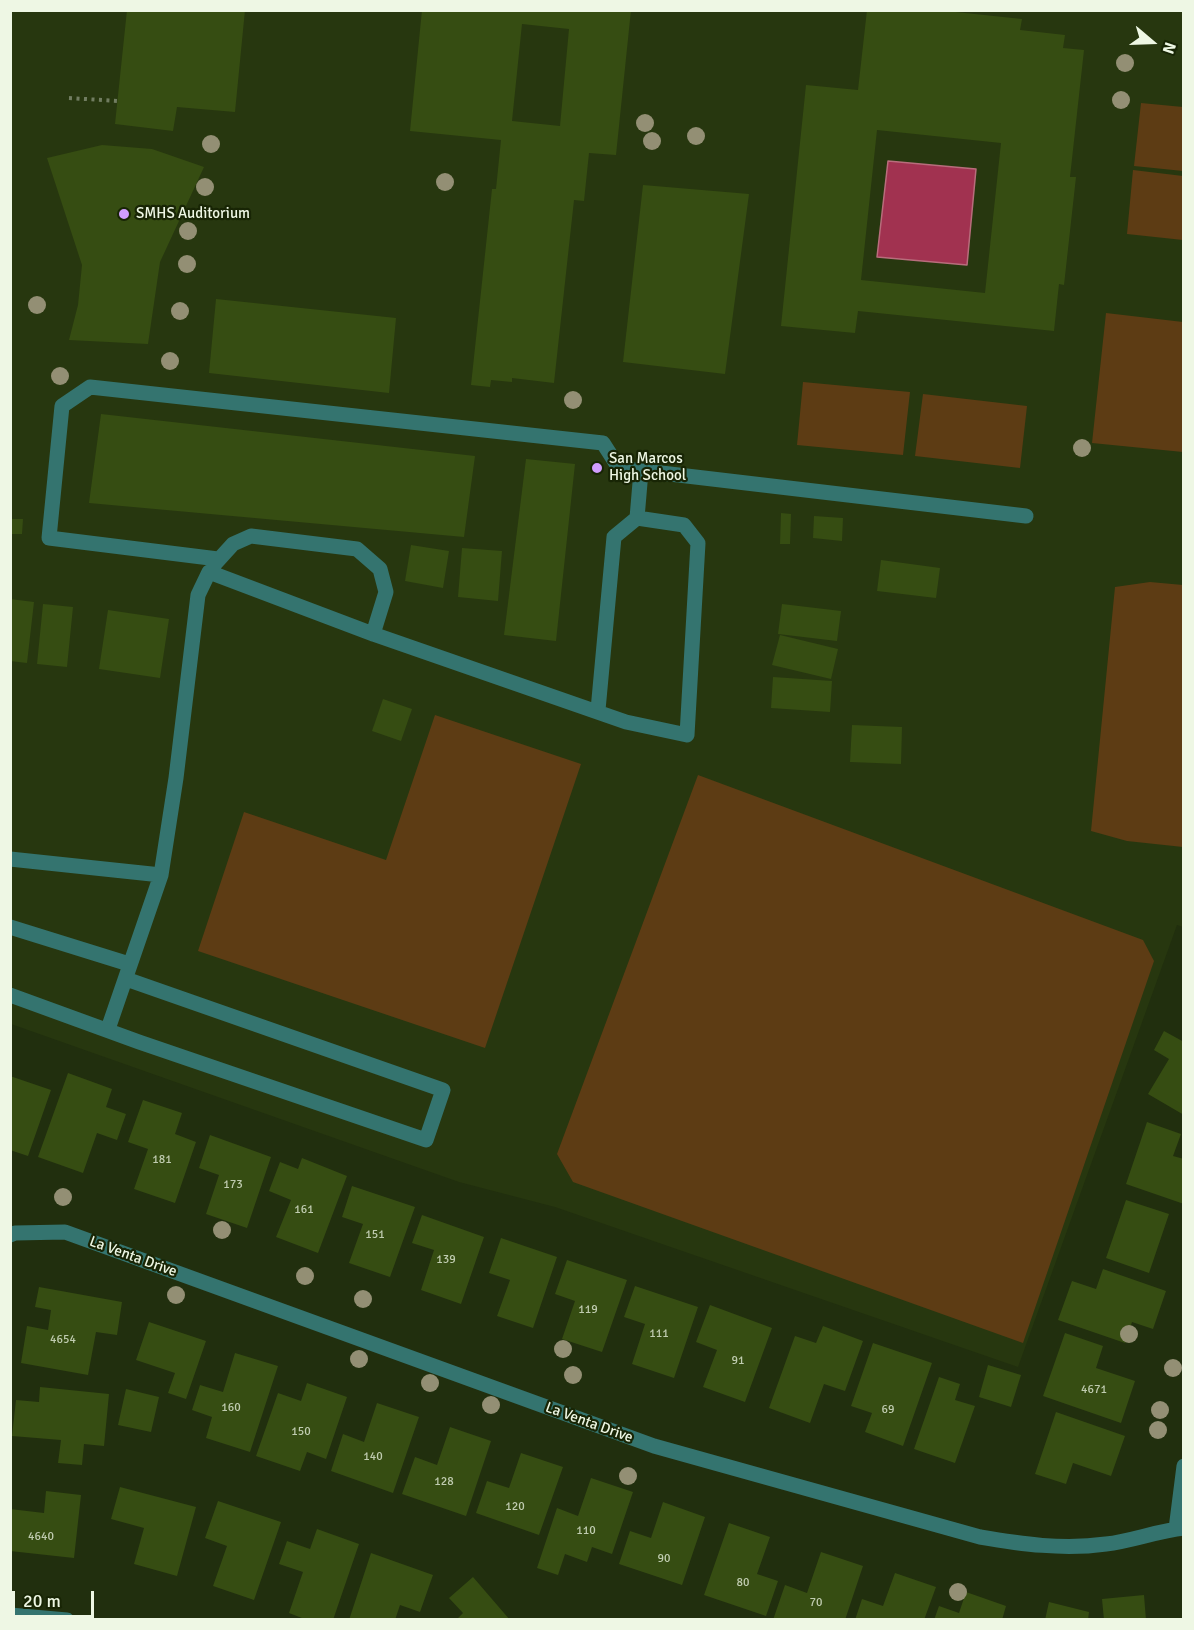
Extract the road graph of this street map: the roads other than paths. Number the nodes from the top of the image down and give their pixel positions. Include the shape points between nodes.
1 (641, 471) junction
2 (1026, 516) dead end
3 (636, 518) junction
4 (214, 566) junction
5 (373, 634) junction
6 (598, 710) junction
7 (10, 859) edge
8 (161, 875) junction
9 (10, 927) edge
10 (127, 972) junction
11 (10, 995) edge
12 (108, 1029) junction
13 (10, 1235) edge
14 (1184, 1466) edge
15 (1180, 1528) edge
16 (10, 1615) edge
17 (67, 1620) edge

1 - 2 street
1 - 3 street
1 - 4 street via 619,468 603,443 90,387 62,406 49,538
3 - 6 street via 614,537
3 - 6 street via 684,525 698,543 687,735 626,722
4 - 5 street
4 - 5 street via 233,544 251,536 357,549 380,569 386,592
4 - 8 street via 198,595
5 - 6 street
7 - 8 street
8 - 10 street
9 - 10 street
10 - 12 street
10 - 12 street via 443,1090 426,1140
11 - 12 street
13 - 15 street, La Venta Drive via 65,1232 654,1446 980,1537 1064,1546 1106,1544
14 - 15 street
16 - 17 street

